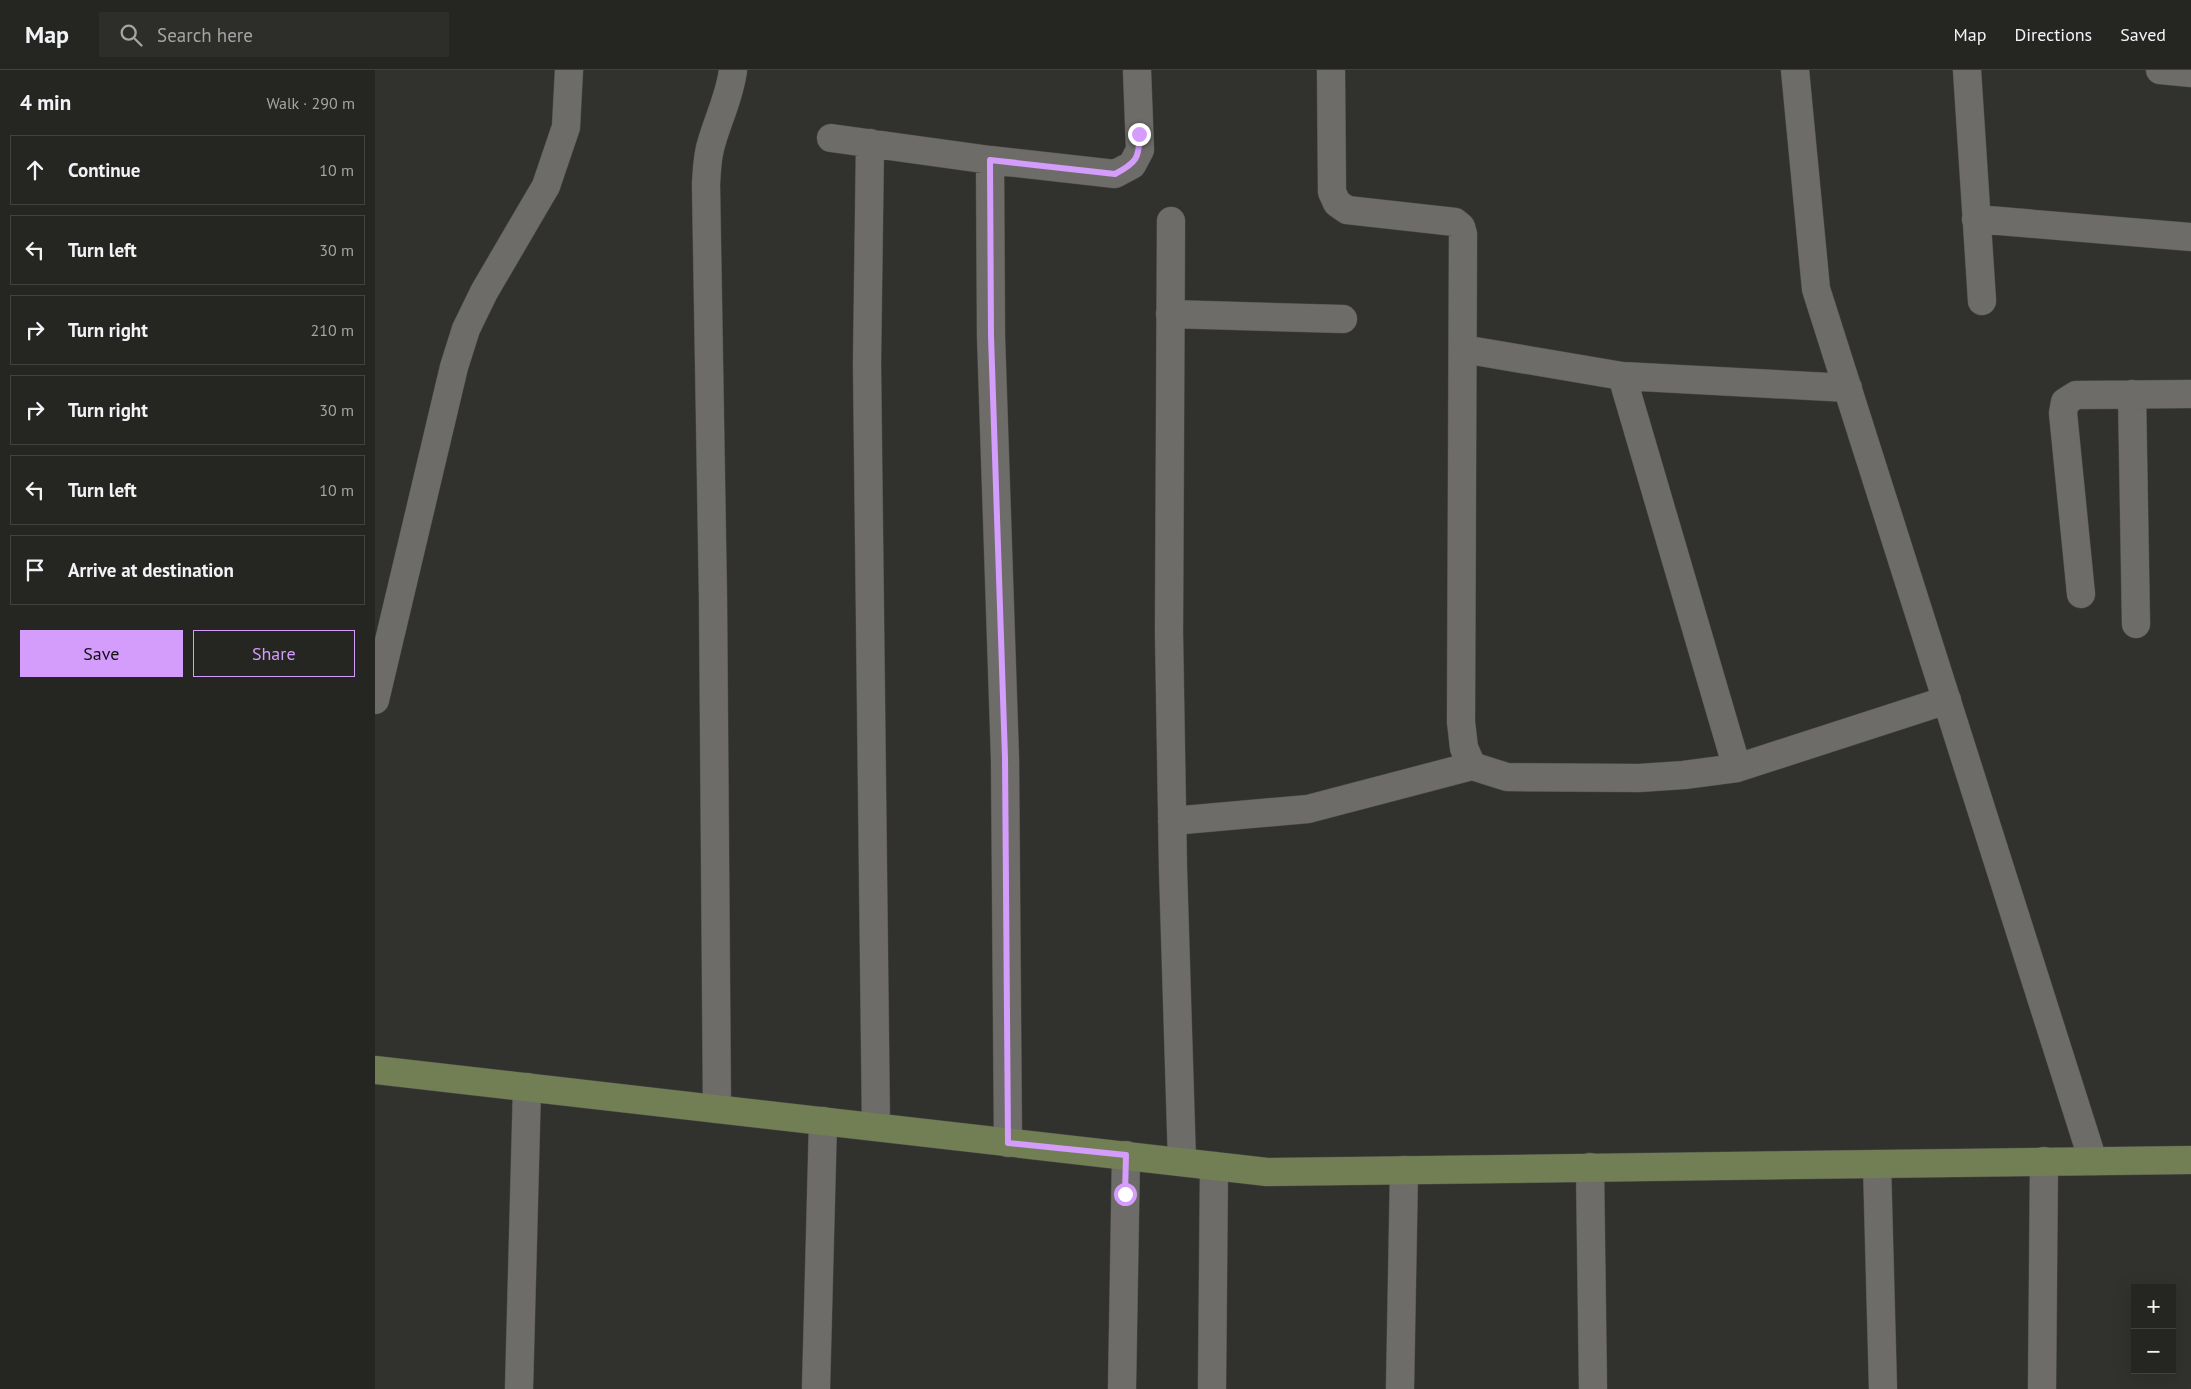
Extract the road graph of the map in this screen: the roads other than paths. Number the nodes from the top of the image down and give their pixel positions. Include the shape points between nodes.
1 (569, 70) edge
2 (733, 70) edge
3 (1137, 70) edge
4 (1331, 70) edge
5 (1795, 70) edge
6 (1967, 70) edge
7 (2161, 70) edge
8 (2191, 73) edge
9 (831, 138) dead end
10 (870, 143) junction
11 (990, 160) junction
12 (1976, 219) junction
13 (1171, 220) dead end
14 (2191, 237) edge
15 (1982, 301) dead end
16 (1170, 314) junction
17 (1343, 319) dead end
18 (1463, 349) junction
19 (1622, 376) junction
20 (1848, 388) junction
21 (2132, 394) junction
22 (2191, 394) edge
23 (2081, 594) dead end
24 (2136, 624) dead end
25 (375, 700) edge
26 (1947, 700) junction
27 (1472, 766) junction
28 (1737, 768) junction
29 (1172, 821) junction
30 (375, 1070) edge
31 (527, 1087) junction
32 (717, 1109) junction
33 (823, 1121) junction
34 (876, 1127) junction
35 (1008, 1143) junction
36 (1126, 1155) junction
37 (2191, 1160) edge
38 (2044, 1161) junction
39 (2093, 1161) junction
40 (1182, 1162) junction
41 (1877, 1164) junction
42 (1214, 1166) junction
43 (1590, 1168) junction
44 (1404, 1170) junction
45 (519, 1389) edge
46 (816, 1389) edge
47 (1122, 1389) edge
48 (1212, 1389) edge
49 (1400, 1389) edge
50 (1593, 1389) edge
51 (1883, 1389) edge
52 (2043, 1389) edge

1 - 25 street via 566,127 547,186 466,328
2 - 32 street via 711,142 706,184
3 - 11 street via 1140,150 1132,165 1115,174
4 - 18 street via 1332,192 1337,203 1347,210 1455,222 1461,227
5 - 20 street via 1816,288
6 - 12 street
7 - 8 street
9 - 10 street
10 - 11 street
10 - 34 street via 867,364
11 - 35 street via 991,336 1005,758
12 - 14 street
12 - 15 street
13 - 16 street
16 - 17 street
16 - 29 street
18 - 19 street
18 - 27 street via 1461,722 1464,748
19 - 20 street
19 - 28 street
20 - 26 street
21 - 22 street
21 - 23 street via 2076,395 2065,402 2063,413
21 - 24 street
26 - 28 street
26 - 39 street
27 - 28 street via 1507,776 1639,778
27 - 29 street via 1308,809
29 - 40 street
30 - 31 main road
31 - 32 main road
31 - 45 street
32 - 33 main road
33 - 34 main road
33 - 46 street
34 - 35 main road
35 - 36 main road
36 - 40 main road
36 - 47 street
37 - 39 main road
38 - 39 main road
38 - 41 main road
38 - 52 street
40 - 42 main road
41 - 43 main road
41 - 51 street
42 - 44 main road via 1267,1172
42 - 48 street
43 - 44 main road
43 - 50 street
44 - 49 street

